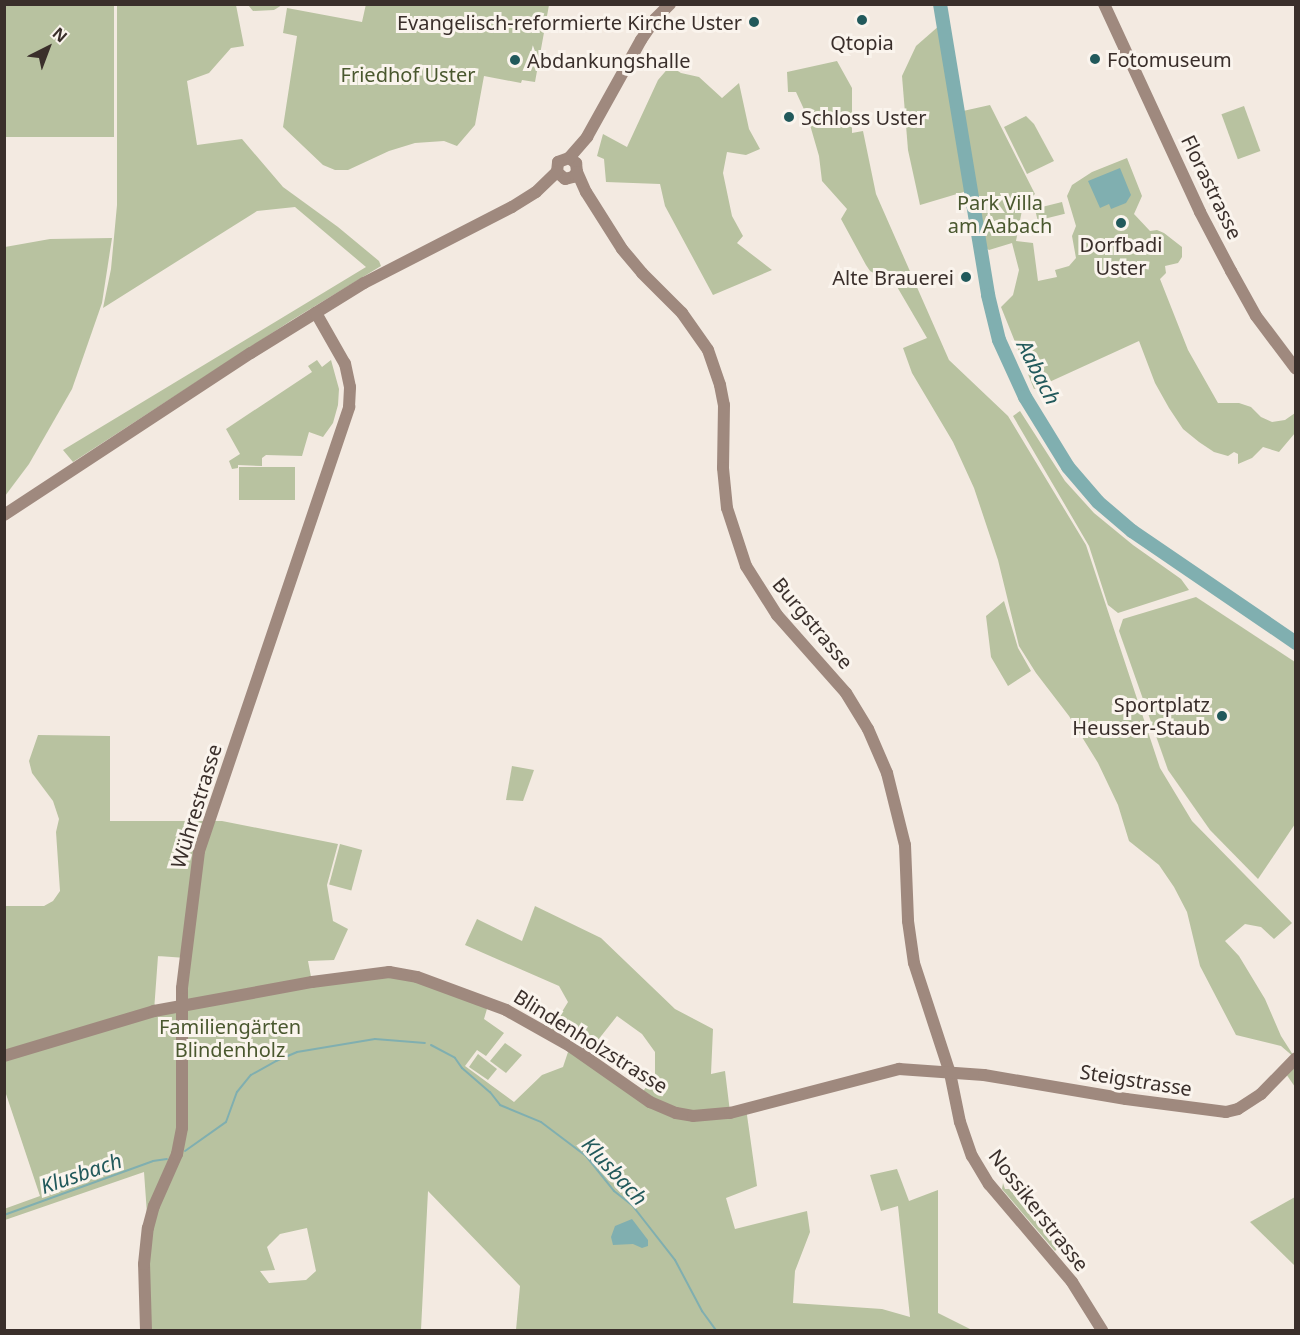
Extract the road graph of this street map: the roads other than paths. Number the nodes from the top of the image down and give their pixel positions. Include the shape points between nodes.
1 (669, 4) edge
2 (1099, 4) edge
3 (1106, 9) edge
4 (569, 170) junction
5 (316, 313) junction
6 (1296, 369) edge
7 (4, 515) edge
8 (182, 1006) junction
9 (4, 1056) edge
10 (1296, 1058) edge
11 (950, 1073) junction
12 (146, 1330) edge
13 (1102, 1330) edge

1 - 4 street via 641,40
2 - 3 street, Florastrasse
3 - 6 street, Florastrasse via 1231,271 1256,316
4 - 5 street
4 - 11 street, Burgstrasse via 627,255 690,321 708,350 724,405 723,475 727,508 746,566 777,615 837,681 876,745 902,825 914,963
5 - 7 street
5 - 8 street, Wührestrasse via 345,364 349,407 199,851
8 - 9 street, Blindenholzstrasse via 131,1017
8 - 11 street, Blindenholzstrasse via 362,974 402,973 515,1014 570,1046 650,1102 693,1116 730,1113 883,1071
8 - 12 street, Wührestrasse via 182,1128 177,1154 148,1228 144,1264
10 - 11 street, Steigstrasse via 1251,1102 1226,1112
11 - 13 street, Nossikerstrasse via 965,1140 979,1169 1055,1259

